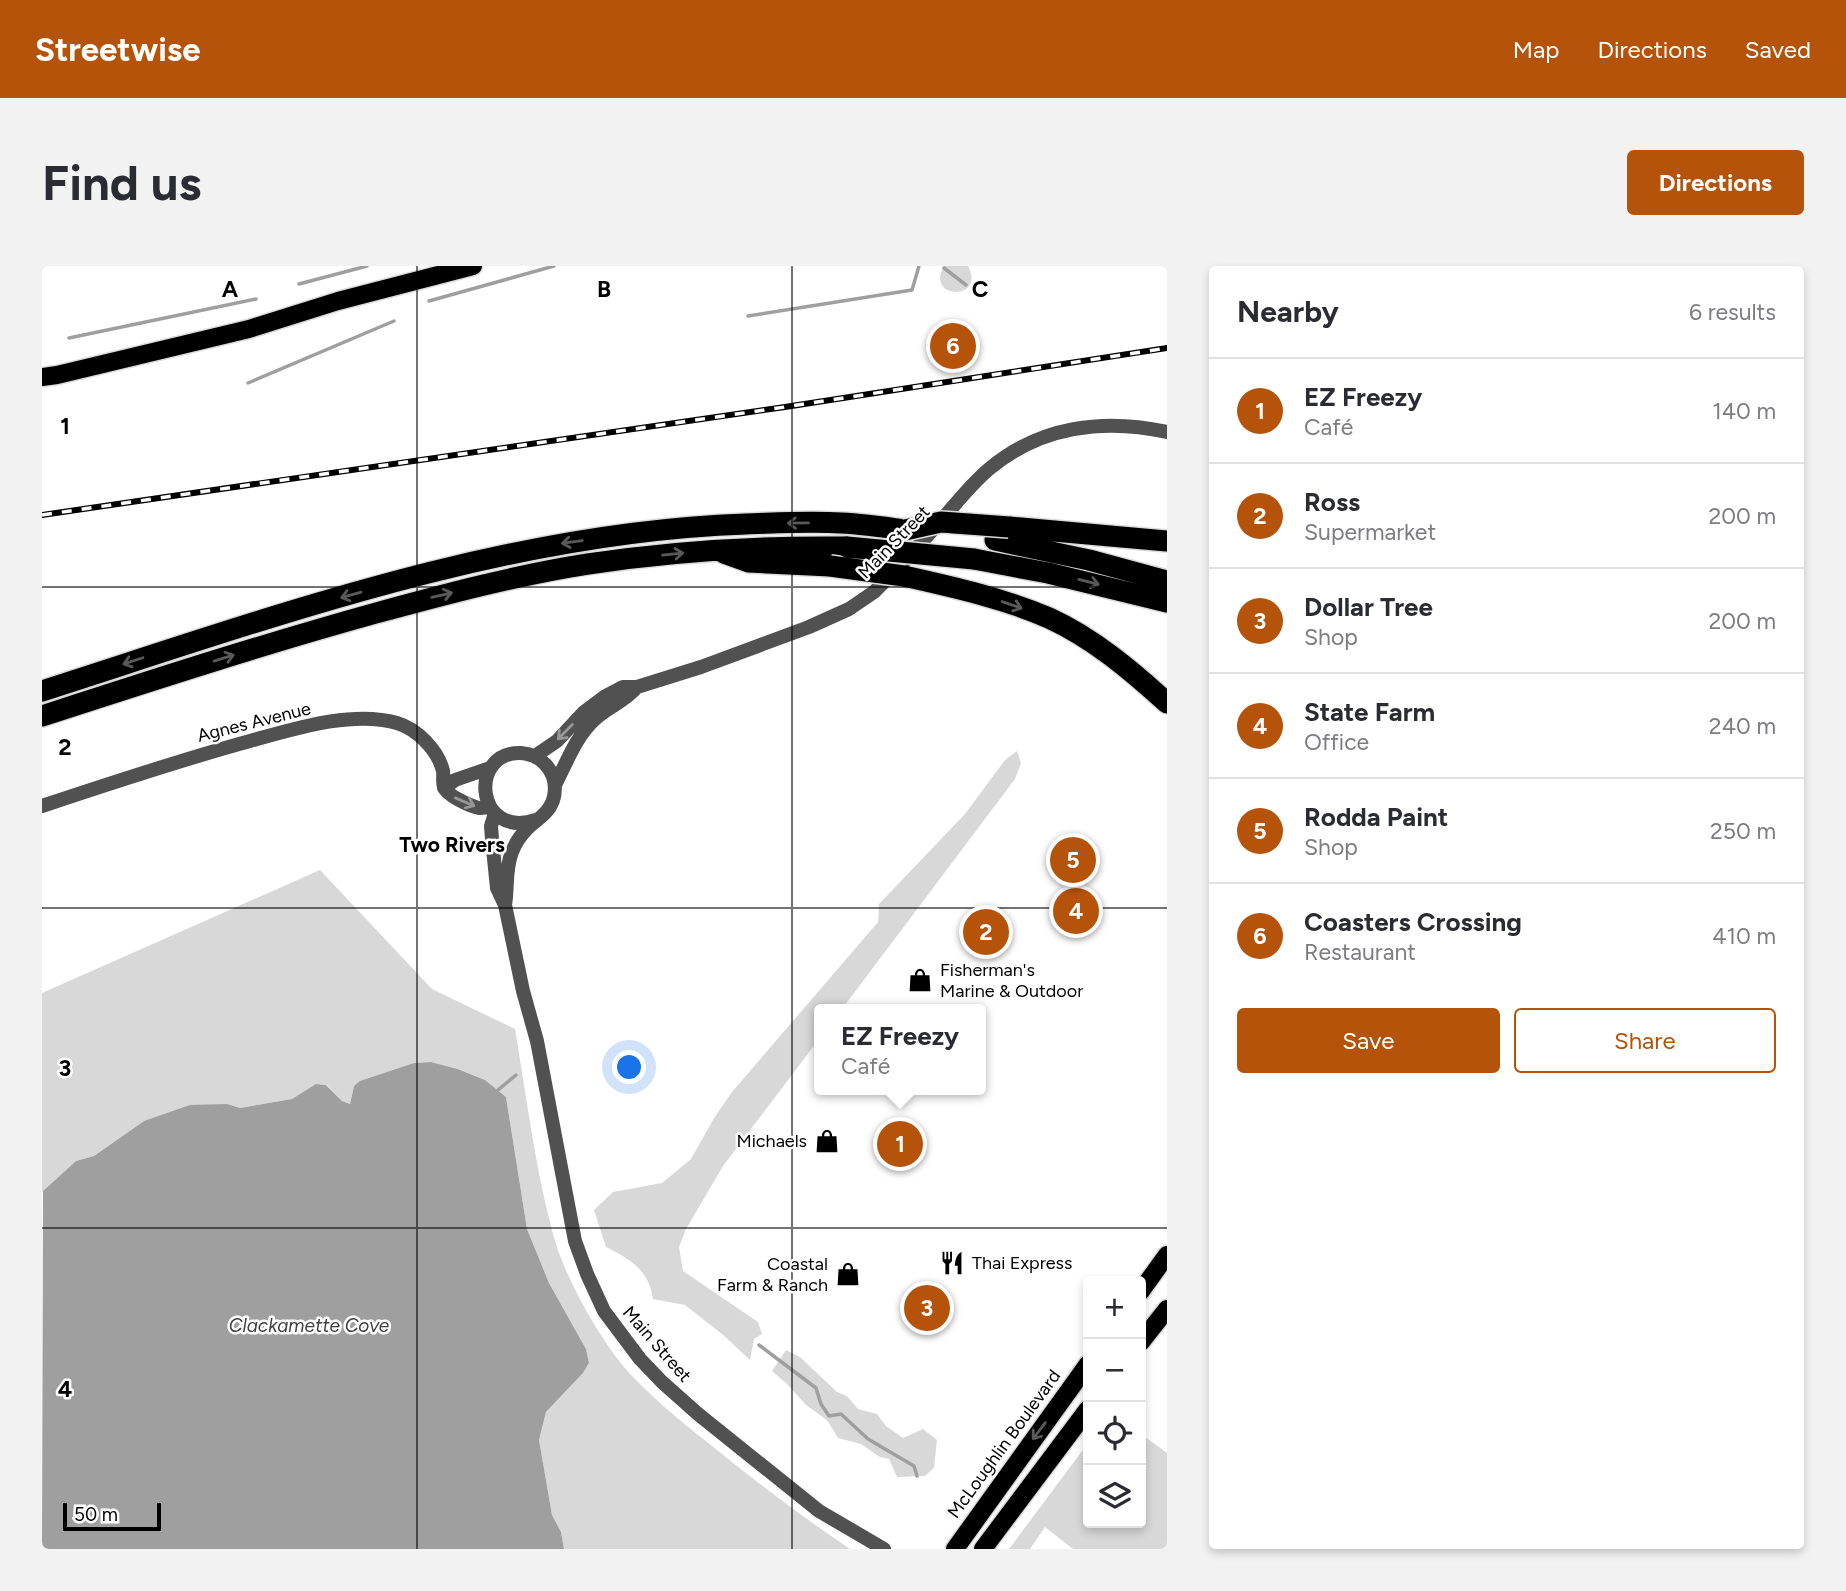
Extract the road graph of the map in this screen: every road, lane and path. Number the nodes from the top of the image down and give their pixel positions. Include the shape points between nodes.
1 (473, 266) edge
2 (42, 377) edge
3 (1167, 432) edge
4 (1002, 533) junction
5 (1167, 541) edge
6 (716, 550) junction
7 (1167, 581) edge
8 (1167, 603) edge
9 (637, 687) junction
10 (42, 691) edge
11 (1167, 703) edge
12 (42, 716) edge
13 (535, 756) junction
14 (491, 768) junction
15 (555, 785) junction
16 (444, 788) junction
17 (42, 806) edge
18 (492, 810) junction
19 (536, 820) junction
20 (505, 905) junction
21 (1167, 1255) edge
22 (1146, 1284) edge
23 (1167, 1309) edge
24 (1143, 1339) edge
25 (1083, 1371) edge
26 (1083, 1416) edge
27 (884, 1549) edge
28 (955, 1549) edge
29 (984, 1549) edge

1 - 2 main road via 249,329
3 - 9 street, Main Street via 1084,426 1029,443 989,469 883,583 849,609
4 - 5 highway
4 - 7 highway
4 -> 10 highway via 813,522 709,525 558,544 397,582
6 -> 8 highway, bridge via 847,547 974,559
6 -> 11 highway, bridge via 749,562 904,576 1019,607 1100,648
12 -> 6 highway via 423,600 587,564
9 -> 13 street, Main Street via 623,687 604,697
9 - 15 street, Main Street via 581,734
13 - 14 street via 515,753
13 - 15 street via 552,773
14 - 16 street
14 - 18 street, Main Street via 484,788
15 - 19 street, Main Street via 551,806
16 - 17 street, Agnes Avenue via 436,755 417,732 397,723 357,719 282,732
16 -> 18 street via 469,804
18 - 19 street via 514,823
18 - 20 street, Main Street via 494,867
19 - 20 street, Main Street via 525,830 509,860
20 - 27 street, Main Street via 537,1041 575,1241 604,1311 640,1359 698,1414 819,1511
21 - 22 main road
23 - 24 main road
25 -> 28 main road, McLoughlin Boulevard
26 - 29 main road

